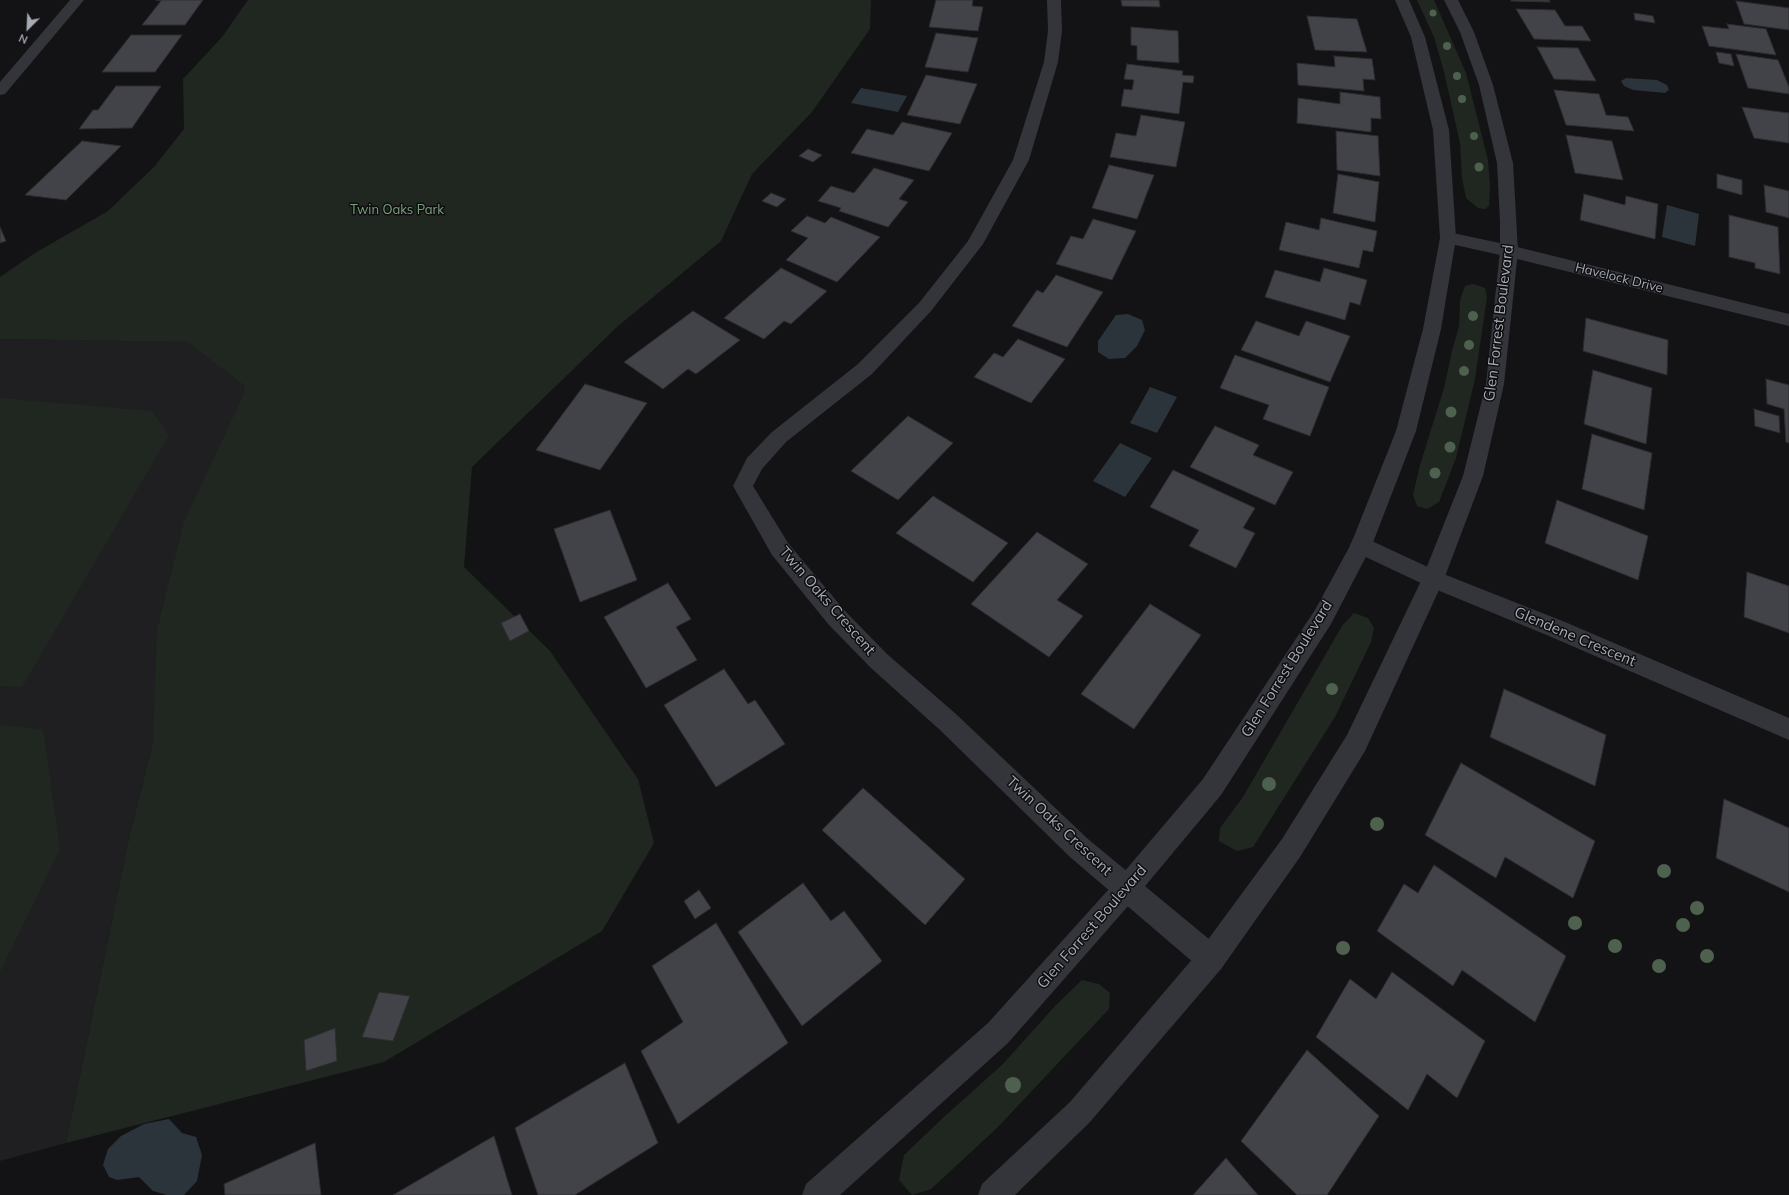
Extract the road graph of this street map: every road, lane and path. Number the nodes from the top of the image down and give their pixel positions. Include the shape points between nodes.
1 (77, 0) edge
2 (1054, 0) edge
3 (1402, 0) edge
4 (1451, 0) edge
5 (0, 91) edge
6 (1448, 238) junction
7 (1509, 251) junction
8 (1789, 320) edge
9 (1361, 544) junction
10 (1433, 579) junction
11 (1789, 729) edge
12 (1127, 888) junction
13 (1210, 959) junction
14 (817, 1195) edge
15 (994, 1195) edge

1 - 5 street
2 - 12 street, Twin Oaks Crescent via 1051,62 1021,160 975,244 925,307 865,369 779,437 754,464 743,486 780,549 837,618 879,661 948,722 1079,848
3 - 6 street, Glen Forrest Boulevard via 1418,37 1441,130
4 - 7 street, Glen Forrest Boulevard via 1467,32 1486,85 1496,125 1504,163
6 - 7 street, Havelock Drive
6 - 9 street, Glen Forrest Boulevard via 1432,329 1406,431
7 - 8 street, Havelock Drive
7 - 10 street, Glen Forrest Boulevard via 1495,384 1474,476
9 - 10 street, Glendene Crescent
9 - 12 street, Glen Forrest Boulevard via 1323,617 1212,787
10 - 11 street, Glendene Crescent via 1557,629
10 - 13 street, Glen Forrest Boulevard via 1356,743 1291,848
12 - 13 street, Twin Oaks Crescent
12 - 14 street, Glen Forrest Boulevard via 998,1033
13 - 15 street, Glen Forrest Boulevard via 1080,1112

